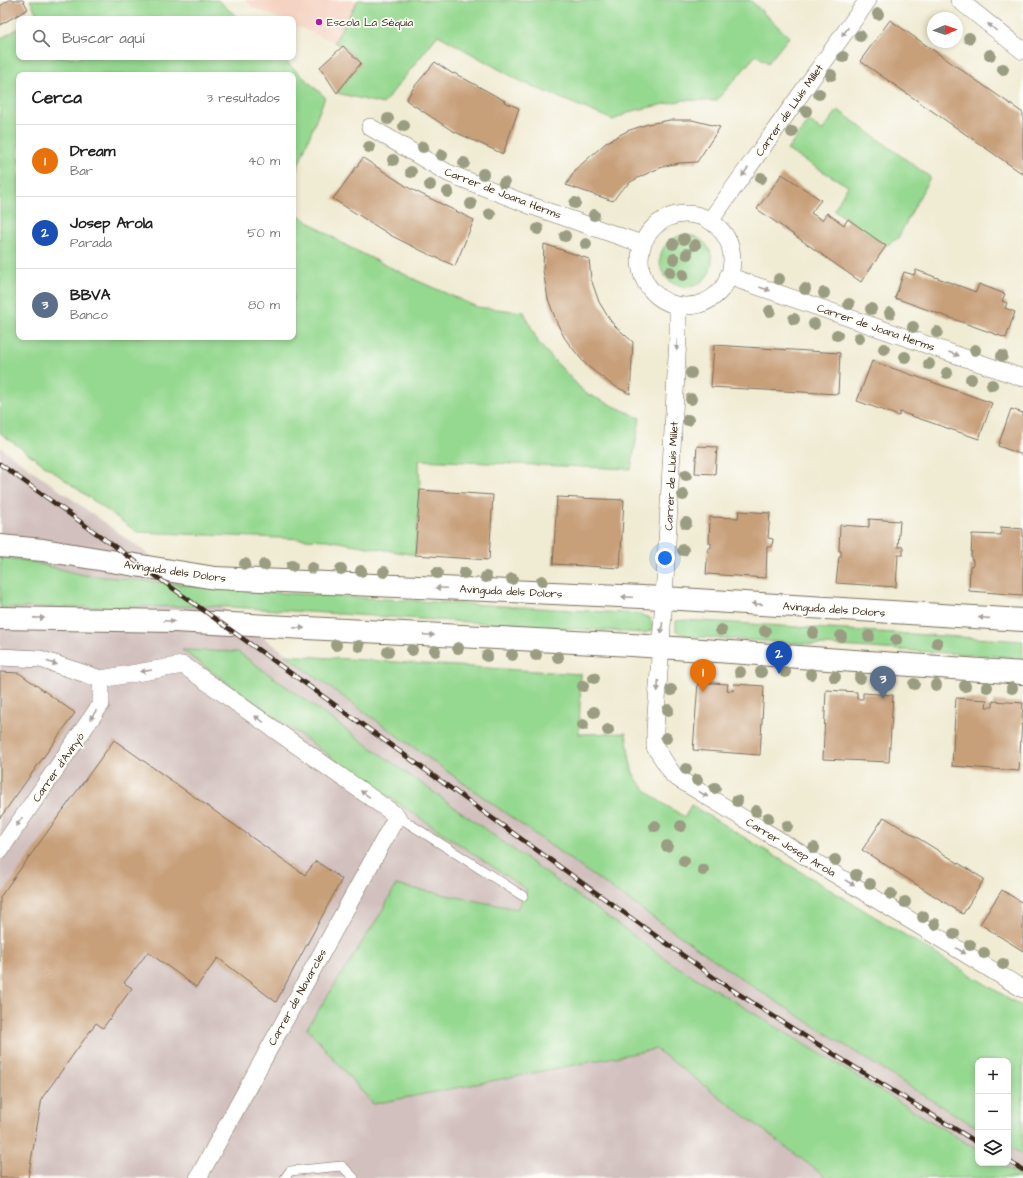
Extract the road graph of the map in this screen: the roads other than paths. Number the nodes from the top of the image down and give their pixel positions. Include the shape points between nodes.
1 (868, 0) edge
2 (959, 0) edge
3 (1023, 51) edge
4 (370, 127) dead end
5 (710, 221) junction
6 (642, 244) junction
7 (728, 276) junction
8 (678, 306) junction
9 (1023, 378) edge
10 (0, 546) edge
11 (664, 598) junction
12 (0, 618) edge
13 (1023, 620) edge
14 (660, 647) junction
15 (0, 657) edge
16 (1023, 673) edge
17 (101, 679) junction
18 (397, 816) junction
19 (0, 850) edge
20 (523, 896) dead end
21 (1023, 989) edge
22 (198, 1178) edge
23 (286, 1178) edge
24 (354, 1178) edge

1 -> 5 street, Carrer de Lluís Millet
3 -> 2 street
4 - 6 street, Carrer de Joana Herms via 448,173 532,206
5 - 6 street via 691,214 670,216 653,227
5 - 7 street via 722,231 729,245 732,261
6 - 8 street via 642,276 650,290 663,300
7 - 8 street via 723,288 703,303
7 -> 9 street, Carrer de Joana Herms
8 -> 11 street, Carrer de Lluís Millet
11 -> 10 street, Avinguda dels Dolors via 215,578 43,550
13 -> 11 street, Avinguda dels Dolors
11 -> 14 street, Carrer de Lluís Millet
12 -> 14 street via 174,621
14 - 16 street
14 -> 21 street, Carrer Josep Arola via 654,730 656,747 674,776
15 -> 17 street via 40,659
18 -> 17 street via 183,665
17 -> 19 street, Carrer d'Avinyó via 101,704
18 - 20 lane
18 - 22 street, Carrer de Navarcles
23 - 24 lane via 290,1171 342,1166

